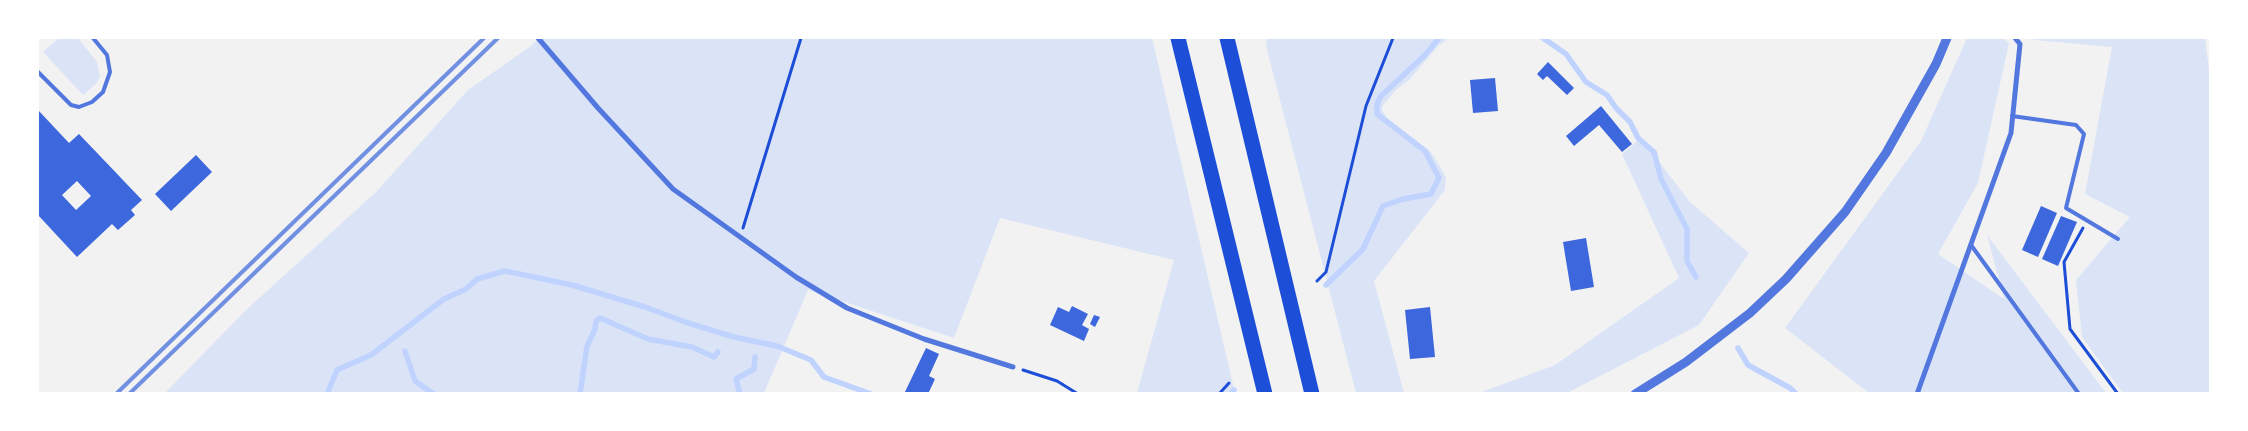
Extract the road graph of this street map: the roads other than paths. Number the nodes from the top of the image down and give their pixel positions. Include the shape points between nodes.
1 (93, 38) edge
2 (539, 38) edge
3 (1178, 38) edge
4 (1227, 38) edge
5 (1947, 38) edge
6 (2015, 38) edge
7 (38, 72) edge
8 (2012, 116) junction
9 (2118, 239) dead end
10 (1971, 244) junction
11 (1013, 367) road end
12 (1265, 394) edge
13 (1312, 394) edge
14 (1635, 394) edge
15 (1917, 394) edge
16 (2079, 394) edge

1 - 7 lane via 107,55 110,72 103,92 92,102 71,106
2 - 11 street via 673,189 796,277 846,308 924,339
3 - 12 highway
4 - 13 highway
5 - 14 street via 1886,153 1845,212 1786,279 1750,312 1686,362
6 - 8 street via 2020,44
8 - 9 lane via 2076,125 2084,134 2066,208
8 - 10 street via 2012,133
10 - 15 street
10 - 16 lane

